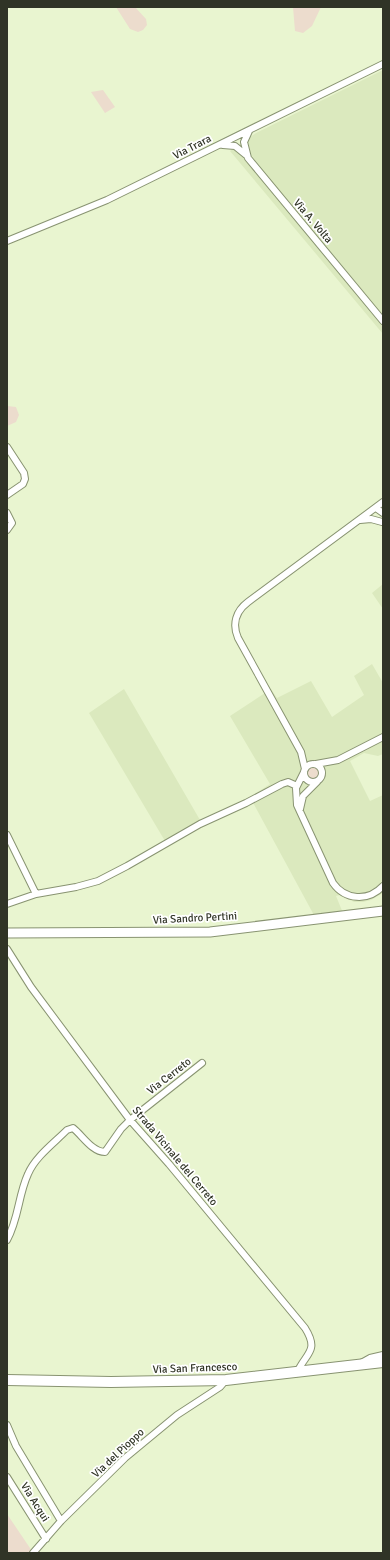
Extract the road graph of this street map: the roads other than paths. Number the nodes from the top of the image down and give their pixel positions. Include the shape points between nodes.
1 (383, 64) edge
2 (250, 130) junction
3 (208, 150) junction
4 (248, 158) junction
5 (7, 241) edge
6 (383, 321) edge
7 (7, 447) edge
8 (7, 495) edge
9 (383, 502) edge
10 (376, 508) junction
11 (7, 513) edge
12 (383, 513) edge
13 (355, 523) junction
14 (382, 523) edge
15 (7, 530) edge
16 (383, 737) edge
17 (301, 752) junction
18 (338, 760) junction
19 (315, 764) junction
20 (305, 770) junction
21 (322, 774) junction
22 (316, 782) junction
23 (297, 786) junction
24 (301, 817) junction
25 (7, 835) edge
26 (383, 886) edge
27 (36, 894) junction
28 (7, 904) edge
29 (383, 911) edge
30 (7, 933) edge
31 (7, 949) edge
32 (202, 1063) dead end
33 (130, 1120) junction
34 (7, 1240) edge
35 (383, 1355) edge
36 (383, 1362) edge
37 (360, 1365) junction
38 (297, 1373) junction
39 (7, 1380) edge
40 (226, 1380) junction
41 (7, 1425) edge
42 (7, 1477) edge
43 (61, 1521) junction
44 (46, 1538) junction
45 (33, 1553) edge

1 - 2 street, Via Trara
2 - 3 street, Via Trara
2 - 4 street via 244,142
3 - 4 street, Via A. Volta via 228,144 238,148
3 - 5 street, Via Trara via 90,208
4 - 6 street, Via A. Volta
7 - 8 street via 26,479
9 - 10 street
10 - 12 street
10 - 13 street
10 - 14 street
11 - 15 street via 12,523
13 - 14 street via 371,519
13 - 17 street via 248,602 235,618 238,638
16 - 18 street
17 - 19 street
17 - 20 street
18 - 19 street
18 - 21 street
19 - 20 street
19 - 21 street
20 - 22 street via 308,780
20 - 23 street
21 - 22 street
22 - 24 street via 302,798
23 - 24 street via 296,802
23 - 27 street via 288,782 282,784 200,824 94,882
24 - 26 street via 329,876 339,890 353,896 364,897 375,893
25 - 27 street
27 - 28 street
29 - 30 main road, Via Sandro Pertini via 210,932
31 - 33 street, Strada Vicinale del Cerreto via 34,992
32 - 33 street, Via Cerreto
33 - 34 street, Via Cerreto via 105,1152 90,1145 74,1128 67,1130 28,1174 18,1216
33 - 38 street, Strada Vicinale del Cerreto via 305,1328 311,1340 312,1350
35 - 37 street via 367,1359
36 - 37 main road, Via San Francesco
37 - 38 main road, Via San Francesco
38 - 40 main road, Via San Francesco
39 - 40 main road, Via San Francesco
40 - 43 street, Via del Pioppo via 125,1458
41 - 43 street via 16,1446
42 - 44 street, Via Acqui
43 - 44 street, Via del Pioppo
44 - 45 street, Via del Pioppo

